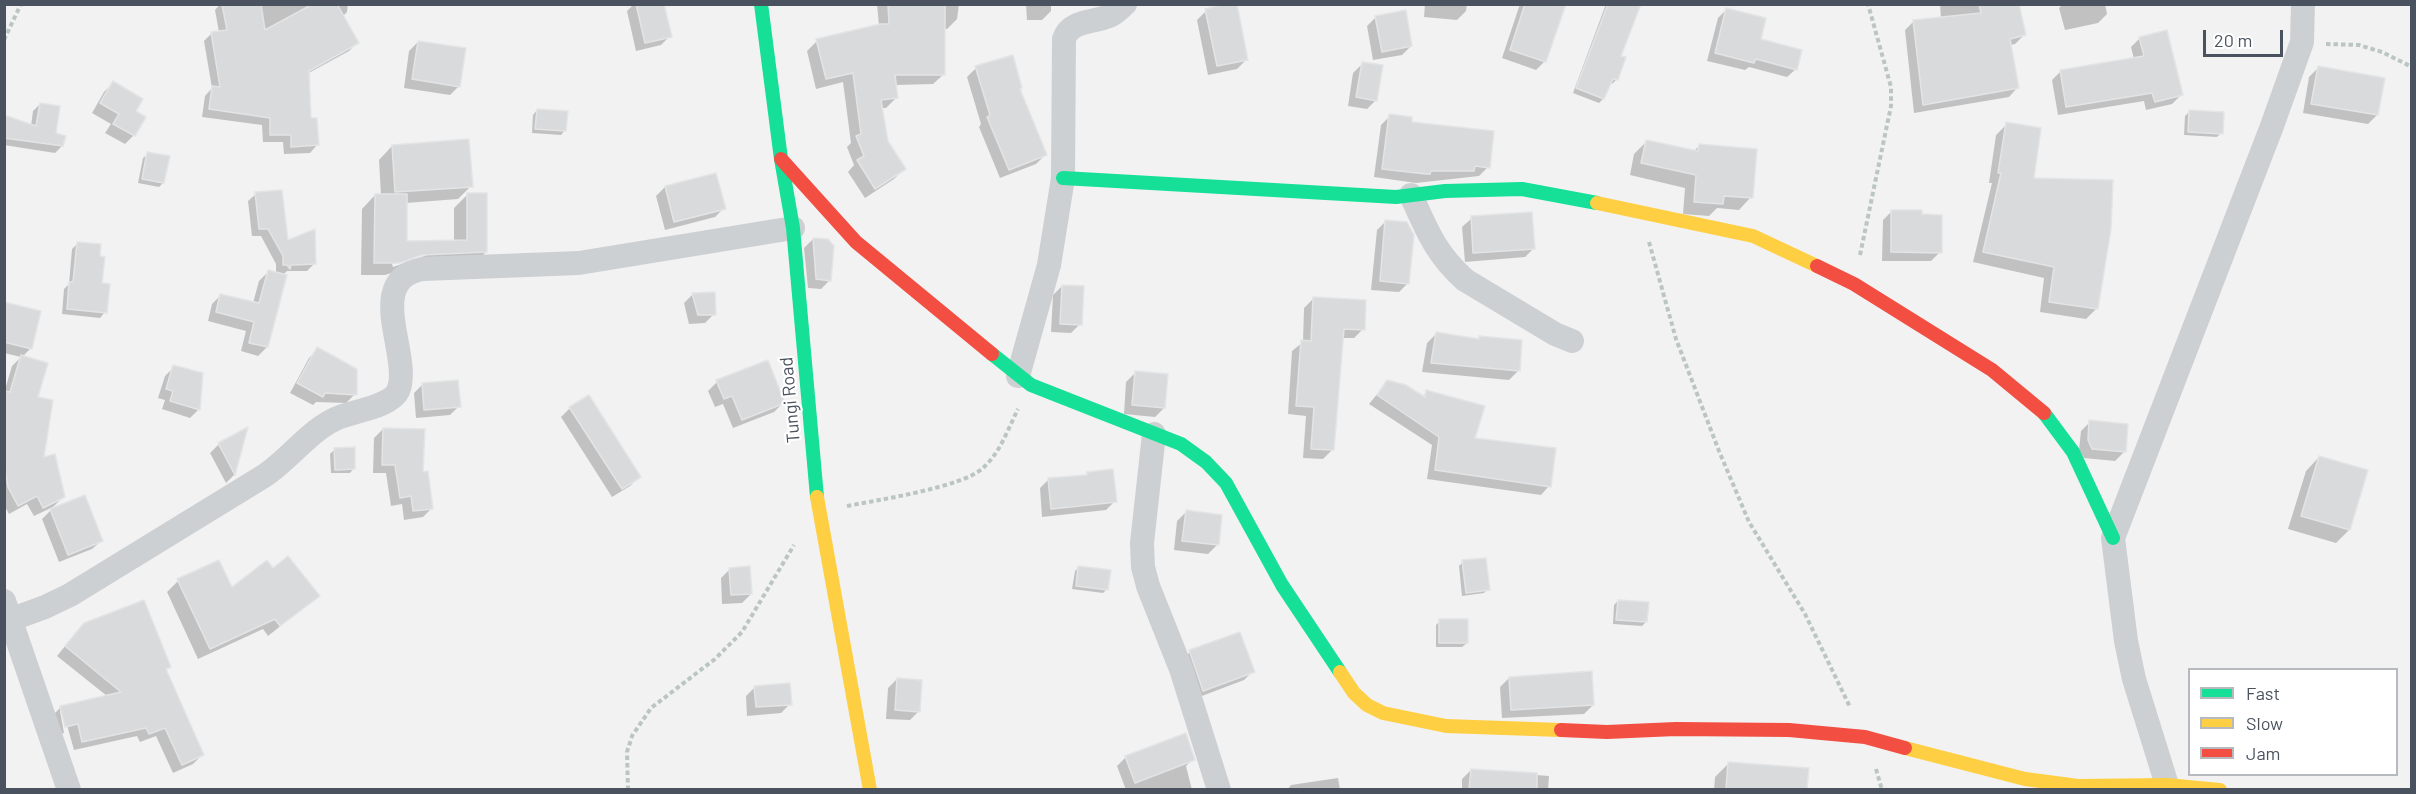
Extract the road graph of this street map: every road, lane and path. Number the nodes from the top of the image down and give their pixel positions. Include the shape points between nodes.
1 (21, 4) edge
2 (761, 4) edge
3 (1125, 4) edge
4 (1868, 4) edge
5 (2303, 4) edge
6 (4, 40) edge
7 (2302, 42) junction
8 (2412, 67) edge
9 (781, 159) junction
10 (1063, 178) junction
11 (1411, 195) junction
12 (1641, 213) junction
13 (793, 228) junction
14 (1854, 284) junction
15 (1572, 341) dead end
16 (1025, 380) junction
17 (1154, 434) junction
18 (818, 510) junction
19 (2112, 538) junction
20 (6, 615) edge
21 (1865, 737) junction
22 (2167, 785) junction
23 (69, 789) edge
24 (628, 789) edge
25 (870, 789) edge
26 (1220, 789) edge
27 (2220, 789) edge

1 - 6 path
2 - 9 street, Tungi Road
3 - 10 street via 1111,15 1073,26 1066,32
4 - 14 path via 1891,87 1891,106
5 - 7 street
7 - 8 path via 2359,45
7 - 19 street
9 - 13 street, Tungi Road
9 - 16 street via 856,242
10 - 11 street
10 - 16 street
11 - 12 street via 1522,189
11 - 15 street via 1431,240 1455,271
12 - 14 street via 1753,236
12 - 21 path via 1676,339 1749,522 1805,614
13 - 18 street, Tungi Road
13 - 20 street via 579,263 410,272 392,300 401,377 398,392 389,400 338,417 277,468 70,595
14 - 19 street via 1992,370 2040,408 2073,452
16 - 17 street
16 - 18 path via 995,456 982,470 958,482
17 - 21 street via 1181,444 1226,483 1282,585 1354,693 1383,713 1446,726 1607,732 1789,730
17 - 26 street via 1143,567
18 - 24 path via 742,632 715,659 651,708 632,735 627,752
18 - 25 street, Tungi Road
19 - 22 street via 2134,679
20 - 23 street
21 - 22 street via 2025,779 2078,786
22 - 27 street

